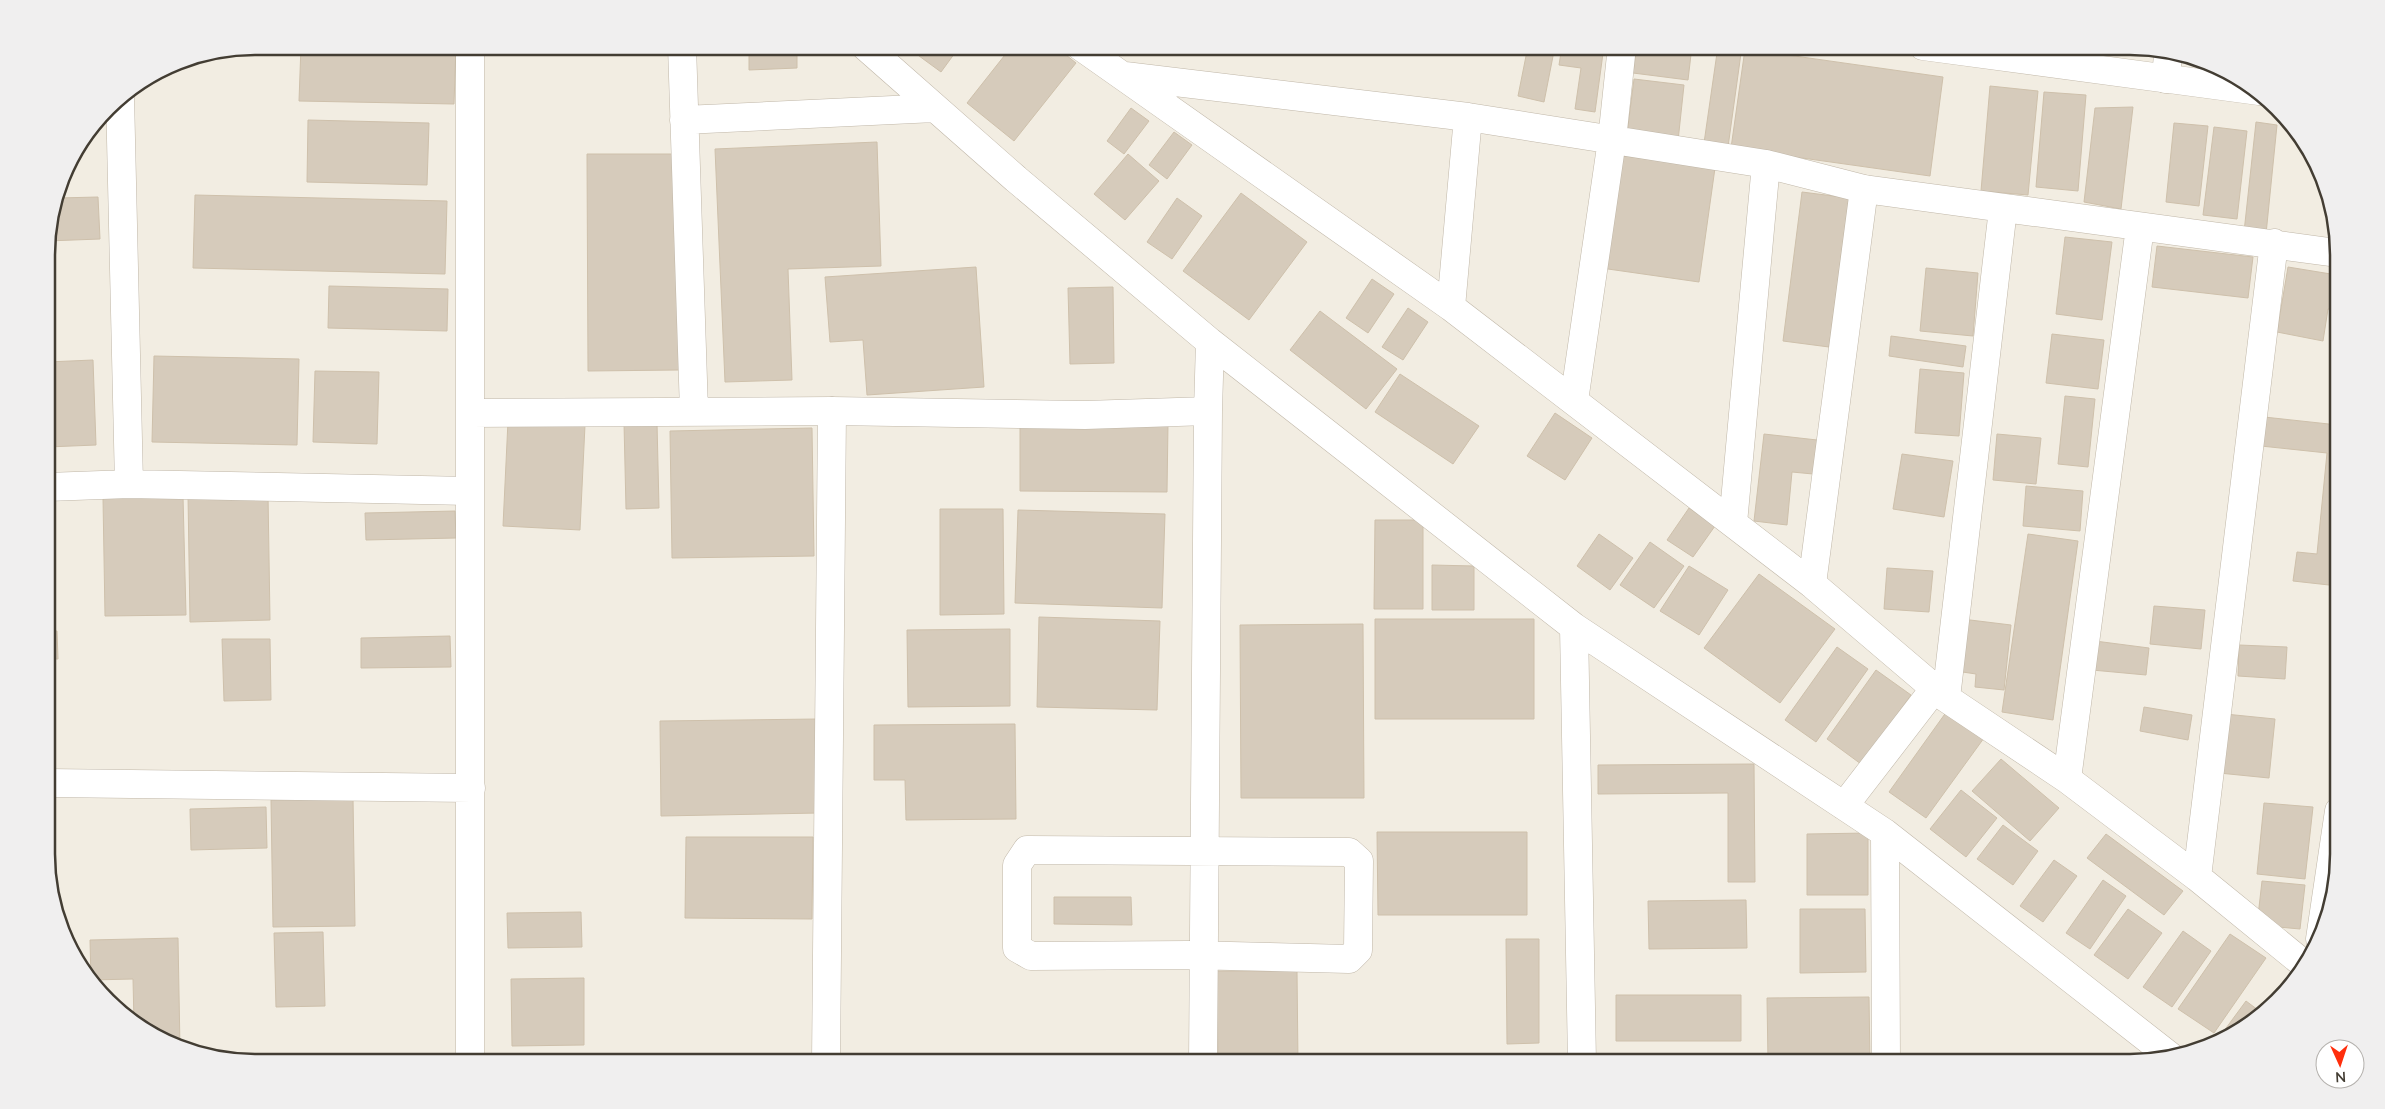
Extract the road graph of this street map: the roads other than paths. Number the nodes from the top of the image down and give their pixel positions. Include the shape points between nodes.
1 (470, 55) edge
2 (682, 55) edge
3 (875, 55) edge
4 (1093, 55) edge
5 (1621, 55) edge
6 (2033, 55) edge
7 (2167, 66) edge
8 (1121, 75) junction
9 (2235, 85) edge
10 (120, 108) edge
11 (936, 108) junction
12 (1468, 117) junction
13 (684, 120) junction
14 (1612, 140) junction
15 (1766, 164) junction
16 (1864, 190) junction
17 (2003, 209) junction
18 (2140, 227) junction
19 (2274, 244) junction
20 (2330, 252) edge
21 (1451, 307) junction
22 (1210, 342) junction
23 (1574, 401) junction
24 (694, 411) junction
25 (832, 411) junction
26 (1208, 411) junction
27 (471, 413) junction
28 (129, 484) junction
29 (55, 487) edge
30 (469, 490) junction
31 (1733, 523) junction
32 (1812, 584) junction
33 (1574, 627) junction
34 (1940, 693) junction
35 (2067, 779) junction
36 (55, 783) edge
37 (470, 788) junction
38 (1844, 806) junction
39 (1885, 833) junction
40 (1204, 851) junction
41 (2197, 877) junction
42 (1203, 956) junction
43 (2299, 960) edge
44 (2163, 1051) edge
45 (470, 1054) edge
46 (826, 1054) edge
47 (1202, 1054) edge
48 (1582, 1054) edge
49 (1886, 1054) edge

1 - 27 street
2 - 13 street
3 - 11 street
4 - 8 street
5 - 14 street
6 - 7 street
7 - 9 street
8 - 12 street
8 - 21 street
10 - 28 street
11 - 13 street
11 - 22 street
12 - 14 street
12 - 21 street
13 - 24 street
14 - 15 street
14 - 23 street
15 - 16 street
15 - 31 street
16 - 17 street
16 - 32 street
17 - 18 street
17 - 34 street
18 - 19 street
18 - 35 street
19 - 20 street
19 - 41 street
21 - 23 street
22 - 26 street
22 - 33 street
23 - 31 street
24 - 25 street
24 - 27 street
25 - 26 street via 1085,415
25 - 46 street
26 - 40 street
27 - 30 street
28 - 29 street
28 - 30 street
30 - 37 street
31 - 32 street
32 - 34 street
33 - 38 street
33 - 48 street
34 - 35 street
34 - 38 street
35 - 41 street
36 - 37 street
37 - 45 street
38 - 39 street
39 - 44 street
39 - 49 street
40 - 42 street
40 - 42 street via 1349,852 1359,861 1358,950 1349,959
40 - 42 street via 1027,850 1017,866 1017,948 1031,956
41 - 43 street
42 - 47 street

